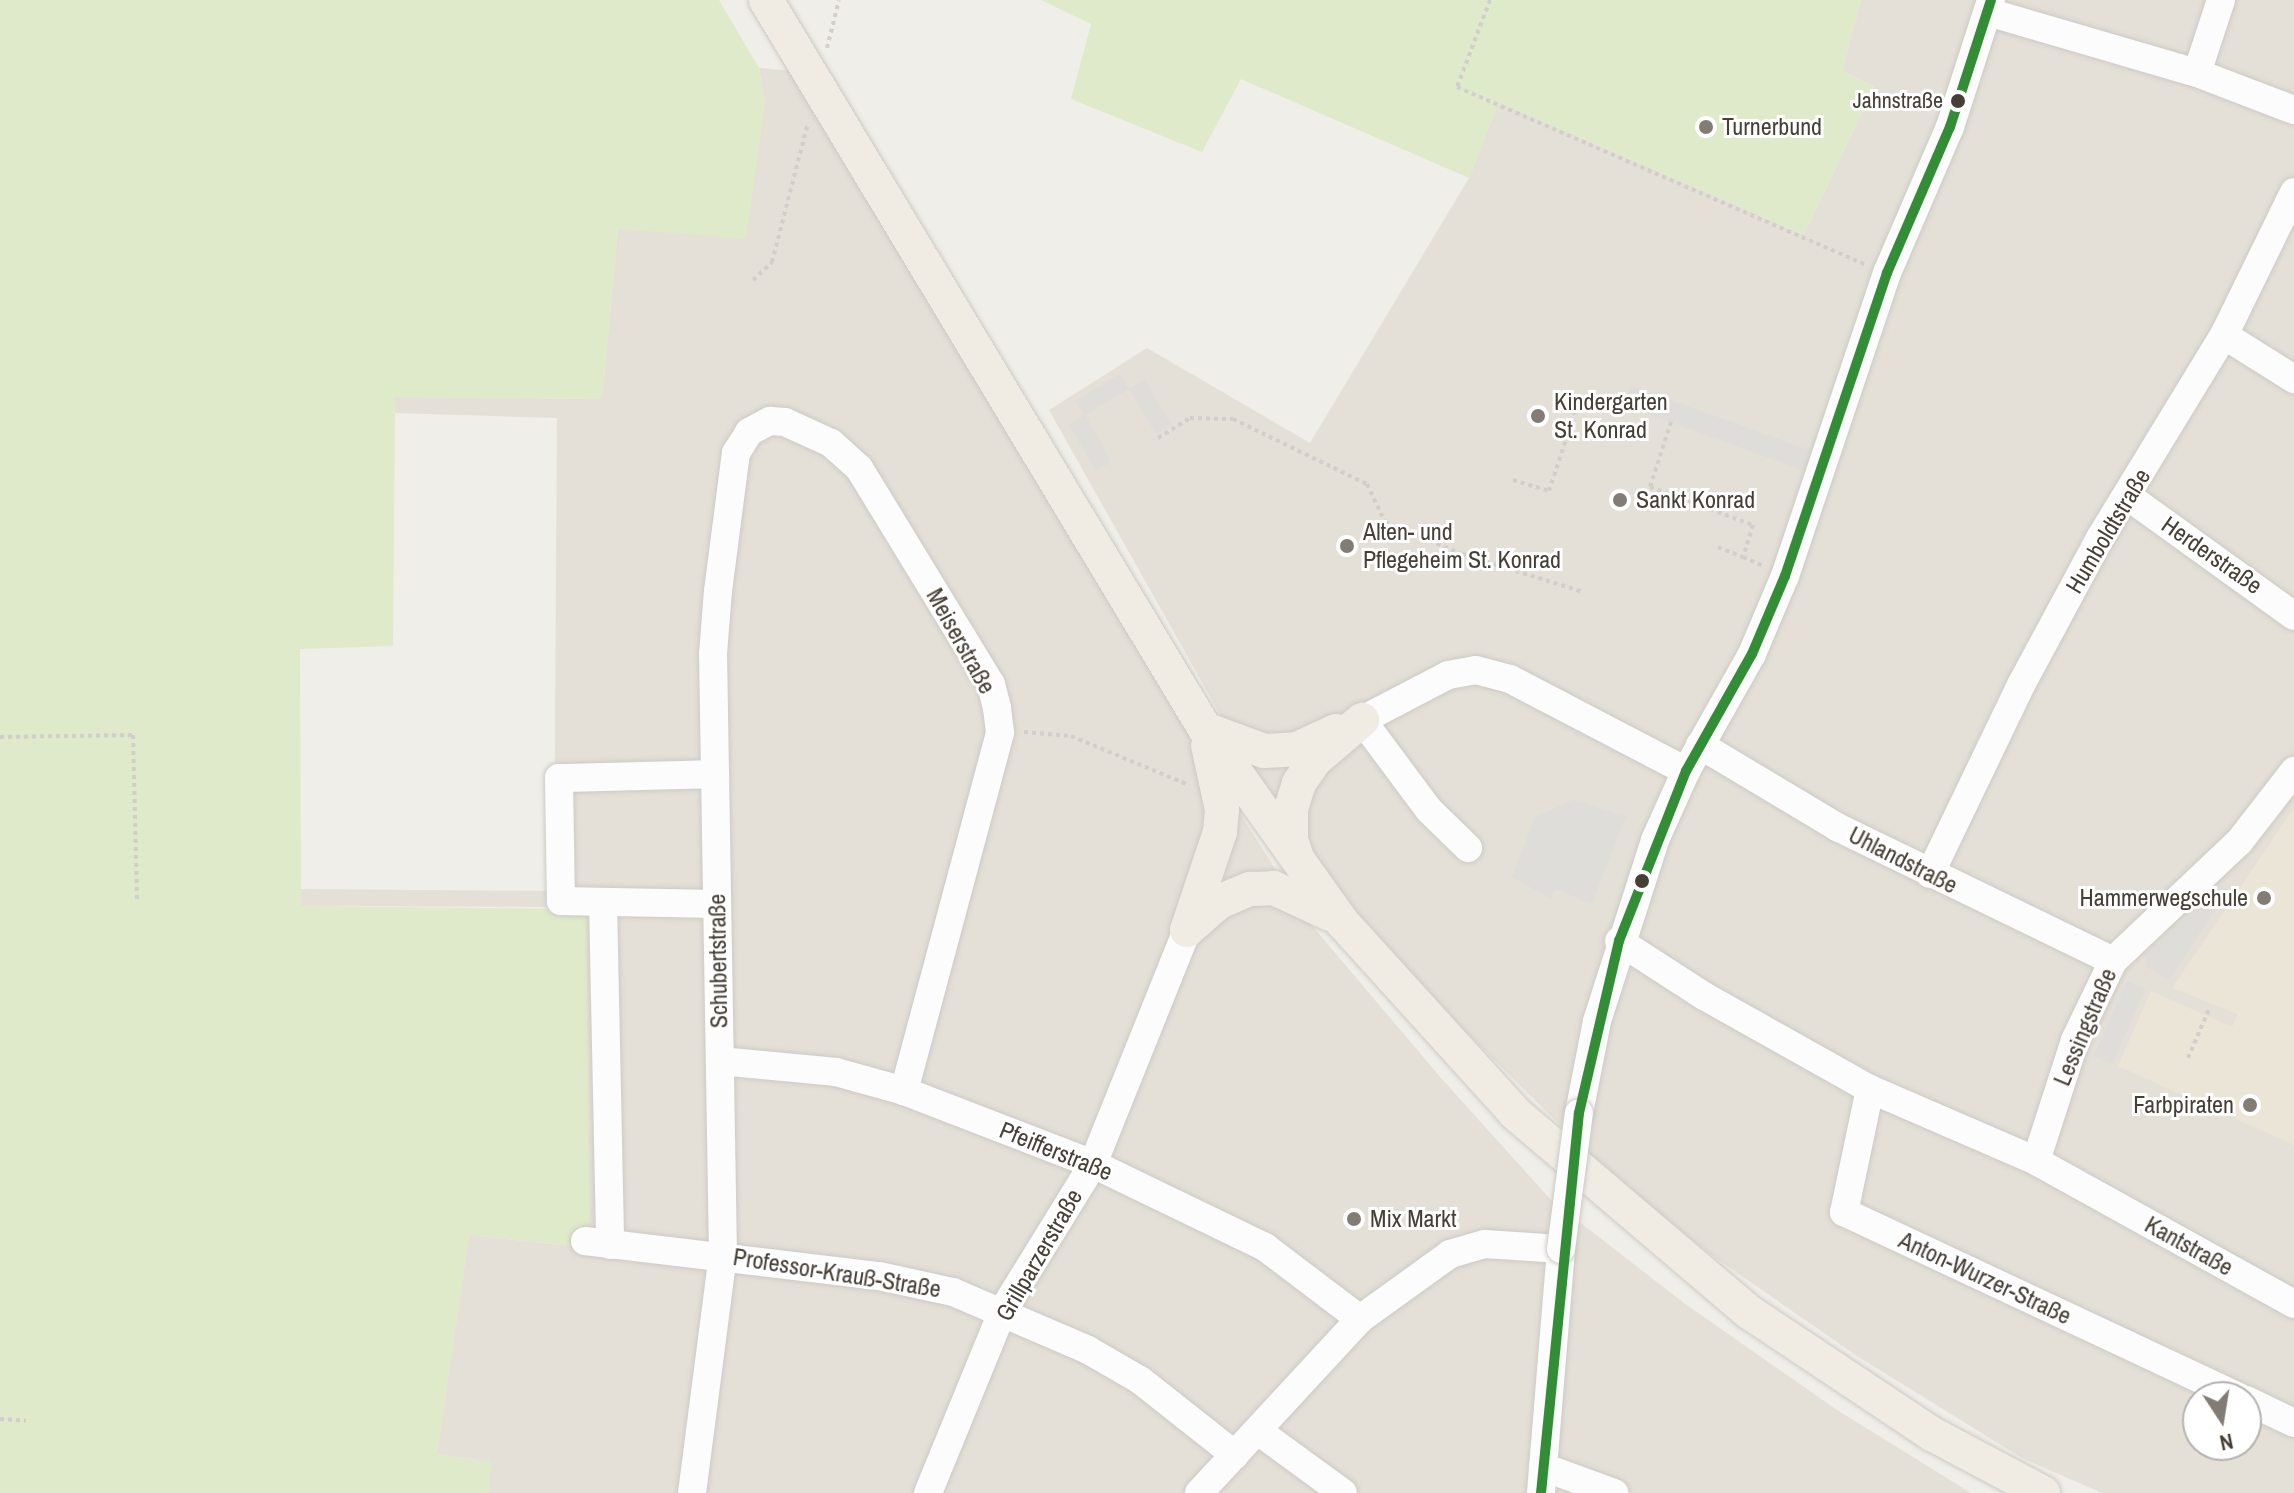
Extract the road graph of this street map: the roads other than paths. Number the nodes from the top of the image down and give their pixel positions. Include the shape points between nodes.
1 (766, 0) edge
2 (2221, 0) edge
3 (1990, 6) edge
4 (2197, 73) junction
5 (2294, 110) edge
6 (2294, 192) edge
7 (2224, 335) junction
8 (2294, 379) edge
9 (749, 432) joint
10 (2129, 497) junction
11 (2294, 616) edge
12 (1362, 720) junction
13 (1205, 729) junction
14 (1700, 745) junction
15 (1686, 771) junction
16 (2294, 771) edge
17 (715, 774) junction
18 (1468, 848) dead end
19 (1302, 870) junction
20 (1930, 874) junction
21 (603, 902) junction
22 (717, 904) junction
23 (1343, 923) junction
24 (1187, 930) junction
25 (1619, 941) junction
26 (2113, 961) junction
27 (720, 1061) junction
28 (1870, 1089) junction
29 (904, 1091) junction
30 (2036, 1161) junction
31 (1093, 1164) junction
32 (1561, 1249) junction
33 (723, 1255) junction
34 (2294, 1304) edge
35 (1003, 1310) junction
36 (1360, 1319) junction
37 (2205, 1381) edge
38 (2262, 1408) edge
39 (2294, 1423) edge
40 (1258, 1431) junction
41 (1235, 1455) junction
42 (1542, 1480) edge
43 (692, 1493) edge
44 (928, 1493) edge
45 (1199, 1493) edge
46 (1343, 1493) edge
47 (1614, 1493) edge
48 (2043, 1493) edge

1 - 13 main road
2 - 4 street
3 - 4 street
3 - 14 street via 1950,127 1887,273 1785,576 1752,654
4 - 5 street
6 - 7 street, Humboldtstraße
7 - 8 street
7 - 10 street, Humboldtstraße
9 - 17 street, Schubertstraße via 736,453 718,591
9 - 29 street, Meiserstraße via 770,421 785,422 831,443 859,468 991,684 997,708 1000,733
10 - 11 street, Herderstraße
10 - 20 street, Humboldtstraße via 2100,538 2022,683
12 - 13 main road via 1297,749 1264,751
12 - 15 street via 1448,675 1476,670 1510,679
12 - 18 street via 1429,810
12 - 19 main road via 1315,760 1299,783 1291,809 1291,840
13 - 19 main road
13 - 24 main road via 1222,810 1220,832
14 - 15 street
14 - 20 street, Uhlandstraße via 1837,827
15 - 25 street
16 - 26 street, Lessingstraße via 2239,842
17 - 21 street via 559,778 561,901
17 - 22 street, Schubertstraße
19 - 23 main road
20 - 26 street, Uhlandstraße
21 - 22 street
21 - 33 street, Professor-Krauß-Straße via 598,1243
22 - 27 street, Schubertstraße
23 - 24 main road via 1313,902 1274,888 1250,889 1219,902
23 - 48 main road via 1515,1113 1749,1312 1932,1434
24 - 31 street, Grillparzerstraße
25 - 28 street, Kantstraße via 1704,996
25 - 32 street, bridge via 1579,1113
26 - 30 street, Lessingstraße via 2075,1040
27 - 29 street, Pfeifferstraße via 836,1072
27 - 33 street, Schubertstraße
28 - 30 street, Kantstraße
28 - 37 street, Anton-Wurzer-Straße via 1844,1212
29 - 31 street, Pfeifferstraße
30 - 34 street, Kantstraße
31 - 35 street, Grillparzerstraße
31 - 36 street, Pfeifferstraße via 1265,1247
32 - 36 street via 1485,1244 1450,1254
32 - 42 street
33 - 35 street, Professor-Krauß-Straße via 879,1276 953,1292
33 - 43 street, Schubertstraße
35 - 41 street, Professor-Krauß-Straße via 1140,1380
35 - 44 street, Grillparzerstraße
36 - 40 street
38 - 39 street
40 - 41 street
40 - 46 street
41 - 45 street
42 - 47 street

